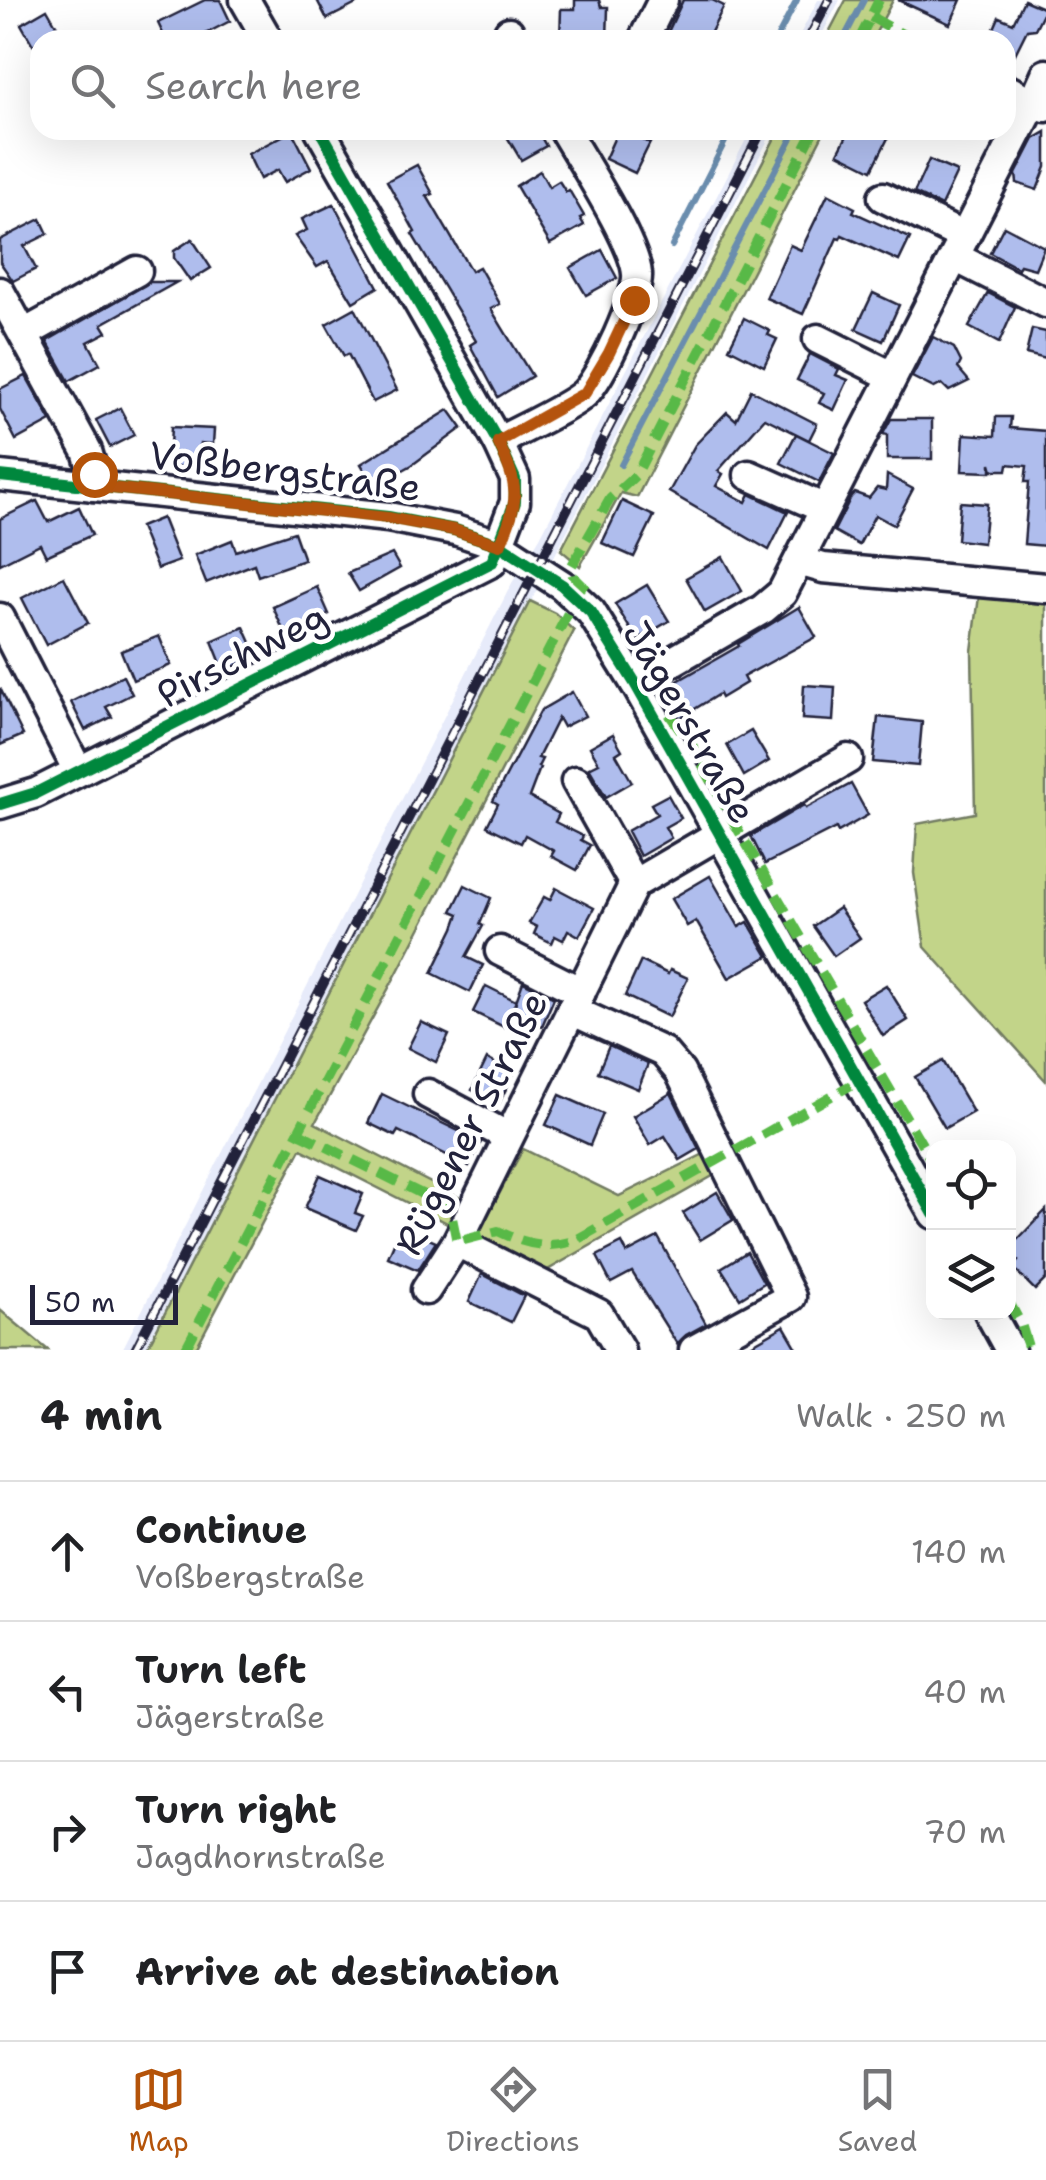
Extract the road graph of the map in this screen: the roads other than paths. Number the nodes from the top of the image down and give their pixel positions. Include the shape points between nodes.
1 (246, 0) edge
2 (663, 0) edge
3 (262, 30) edge
4 (649, 30) edge
5 (1046, 74) edge
6 (1016, 94) edge
7 (1039, 105) edge
8 (326, 140) edge
9 (570, 140) edge
10 (883, 197) dead end
11 (959, 247) junction
12 (136, 271) dead end
13 (0, 292) edge
14 (1046, 304) edge
15 (24, 334) junction
16 (818, 339) dead end
17 (892, 376) junction
18 (498, 442) junction
19 (749, 475) dead end
20 (0, 476) edge
21 (93, 486) junction
22 (823, 508) junction
23 (500, 545) junction
24 (799, 561) junction
25 (1046, 588) edge
26 (0, 618) edge
27 (635, 683) junction
28 (848, 759) dead end
29 (78, 771) junction
30 (576, 781) dead end
31 (0, 804) edge
32 (722, 835) junction
33 (634, 884) junction
34 (500, 951) dead end
35 (576, 1001) junction
36 (428, 1094) dead end
37 (507, 1136) junction
38 (926, 1200) edge
39 (457, 1242) junction
40 (426, 1290) dead end
41 (993, 1320) edge
42 (620, 1350) edge
43 (694, 1350) edge
44 (1010, 1350) edge

1 - 3 street
2 - 4 street
5 - 7 street
6 - 7 street
7 - 11 street
8 - 18 street
9 - 18 street via 630,249 638,274 634,300 585,393
10 - 11 street
11 - 14 street
11 - 17 street
12 - 15 street
13 - 15 street
15 - 21 street via 87,450
16 - 17 street
17 - 22 street
18 - 23 street via 515,479 515,502
19 - 22 street
20 - 21 street, Voßbergstraße
21 - 23 street, Voßbergstraße via 388,518
22 - 24 street
23 - 27 street, Jägerstraße via 591,612
23 - 29 street, Pirschweg via 492,562
24 - 25 street
24 - 27 street via 764,608
26 - 29 street
27 - 32 street, Jägerstraße
28 - 32 street, Jägerstraße
29 - 31 street, Pirschweg
30 - 33 street
32 - 33 street
32 - 38 street, Jägerstraße
33 - 35 street, Rügener Straße
34 - 35 street, Rügener Straße
35 - 37 street, Rügener Straße
35 - 43 street via 663,1052 680,1072 791,1298
36 - 37 street
37 - 39 street, Rügener Straße
39 - 40 street, Rügener Straße
39 - 42 street via 598,1314
41 - 44 street

